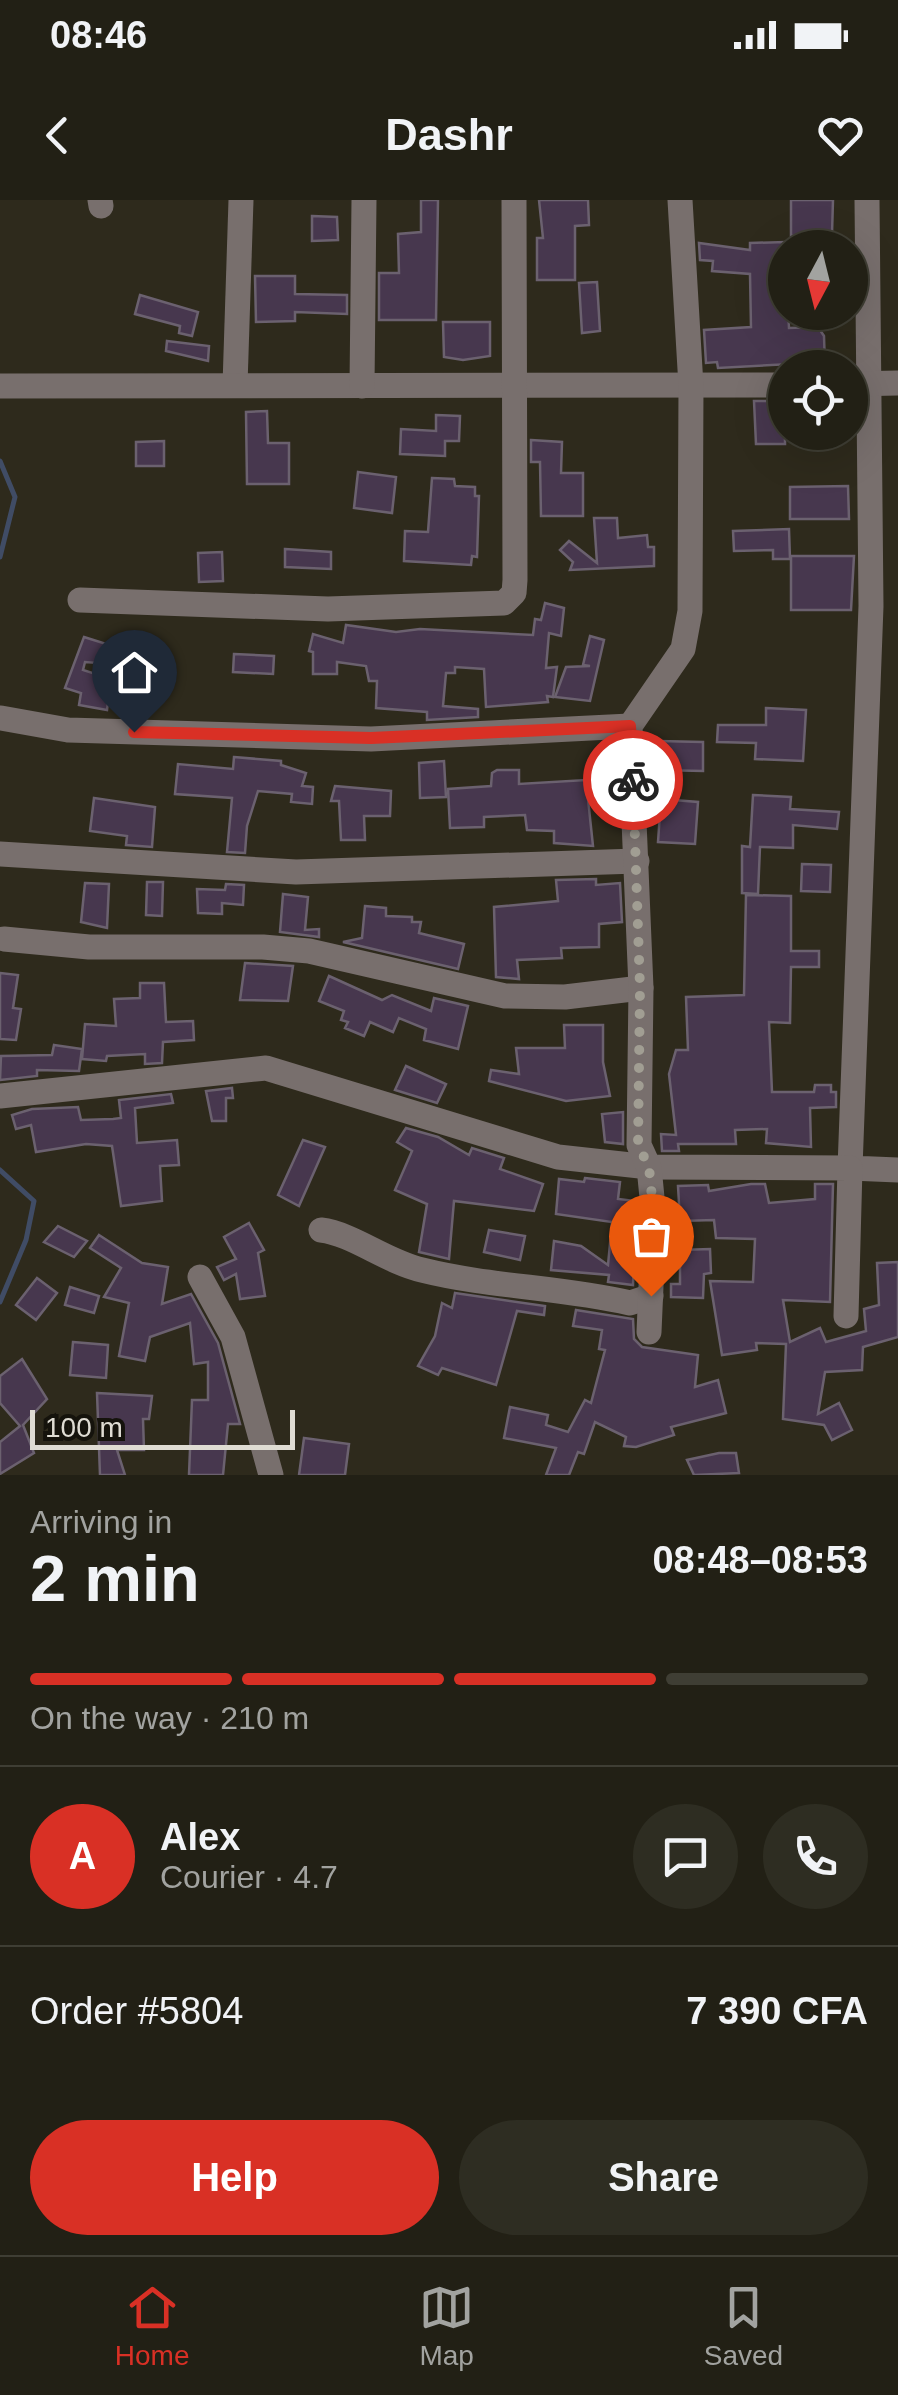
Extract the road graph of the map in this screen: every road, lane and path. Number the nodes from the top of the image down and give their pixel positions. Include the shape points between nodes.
1 (241, 200) edge
2 (364, 200) edge
3 (514, 200) edge
4 (680, 200) edge
5 (868, 200) edge
6 (861, 350) edge
7 (898, 383) edge
8 (868, 384) edge
9 (235, 385) junction
10 (768, 385) edge
11 (0, 386) edge
12 (362, 386) junction
13 (515, 386) junction
14 (691, 386) junction
15 (863, 450) edge
16 (80, 600) dead end
17 (1, 718) edge
18 (630, 726) junction
19 (4, 854) edge
20 (637, 861) junction
21 (4, 939) dead end
22 (640, 988) junction
23 (0, 1096) edge
24 (649, 1167) junction
25 (850, 1168) junction
26 (898, 1170) edge
27 (321, 1230) dead end
28 (200, 1277) dead end
29 (651, 1296) junction
30 (846, 1316) dead end
31 (650, 1332) dead end
32 (271, 1475) edge

1 - 9 street
2 - 12 street
3 - 13 street
4 - 14 street
5 - 6 street
7 - 8 street
9 - 11 street
9 - 12 street
10 - 14 street
12 - 13 street
13 - 14 street
13 - 16 street via 515,580 504,603 328,608
14 - 18 street via 688,635
15 - 25 street via 871,606
17 - 18 street via 68,730 371,738
18 - 20 street
19 - 20 street via 296,872
20 - 22 street
21 - 22 street via 310,952 505,996
22 - 24 street via 638,1145
23 - 24 street via 266,1068 536,1152
24 - 25 street
24 - 29 street
25 - 26 street
25 - 30 street
27 - 29 street via 344,1235 383,1259 444,1274 630,1303
28 - 32 street via 233,1337
29 - 31 street

